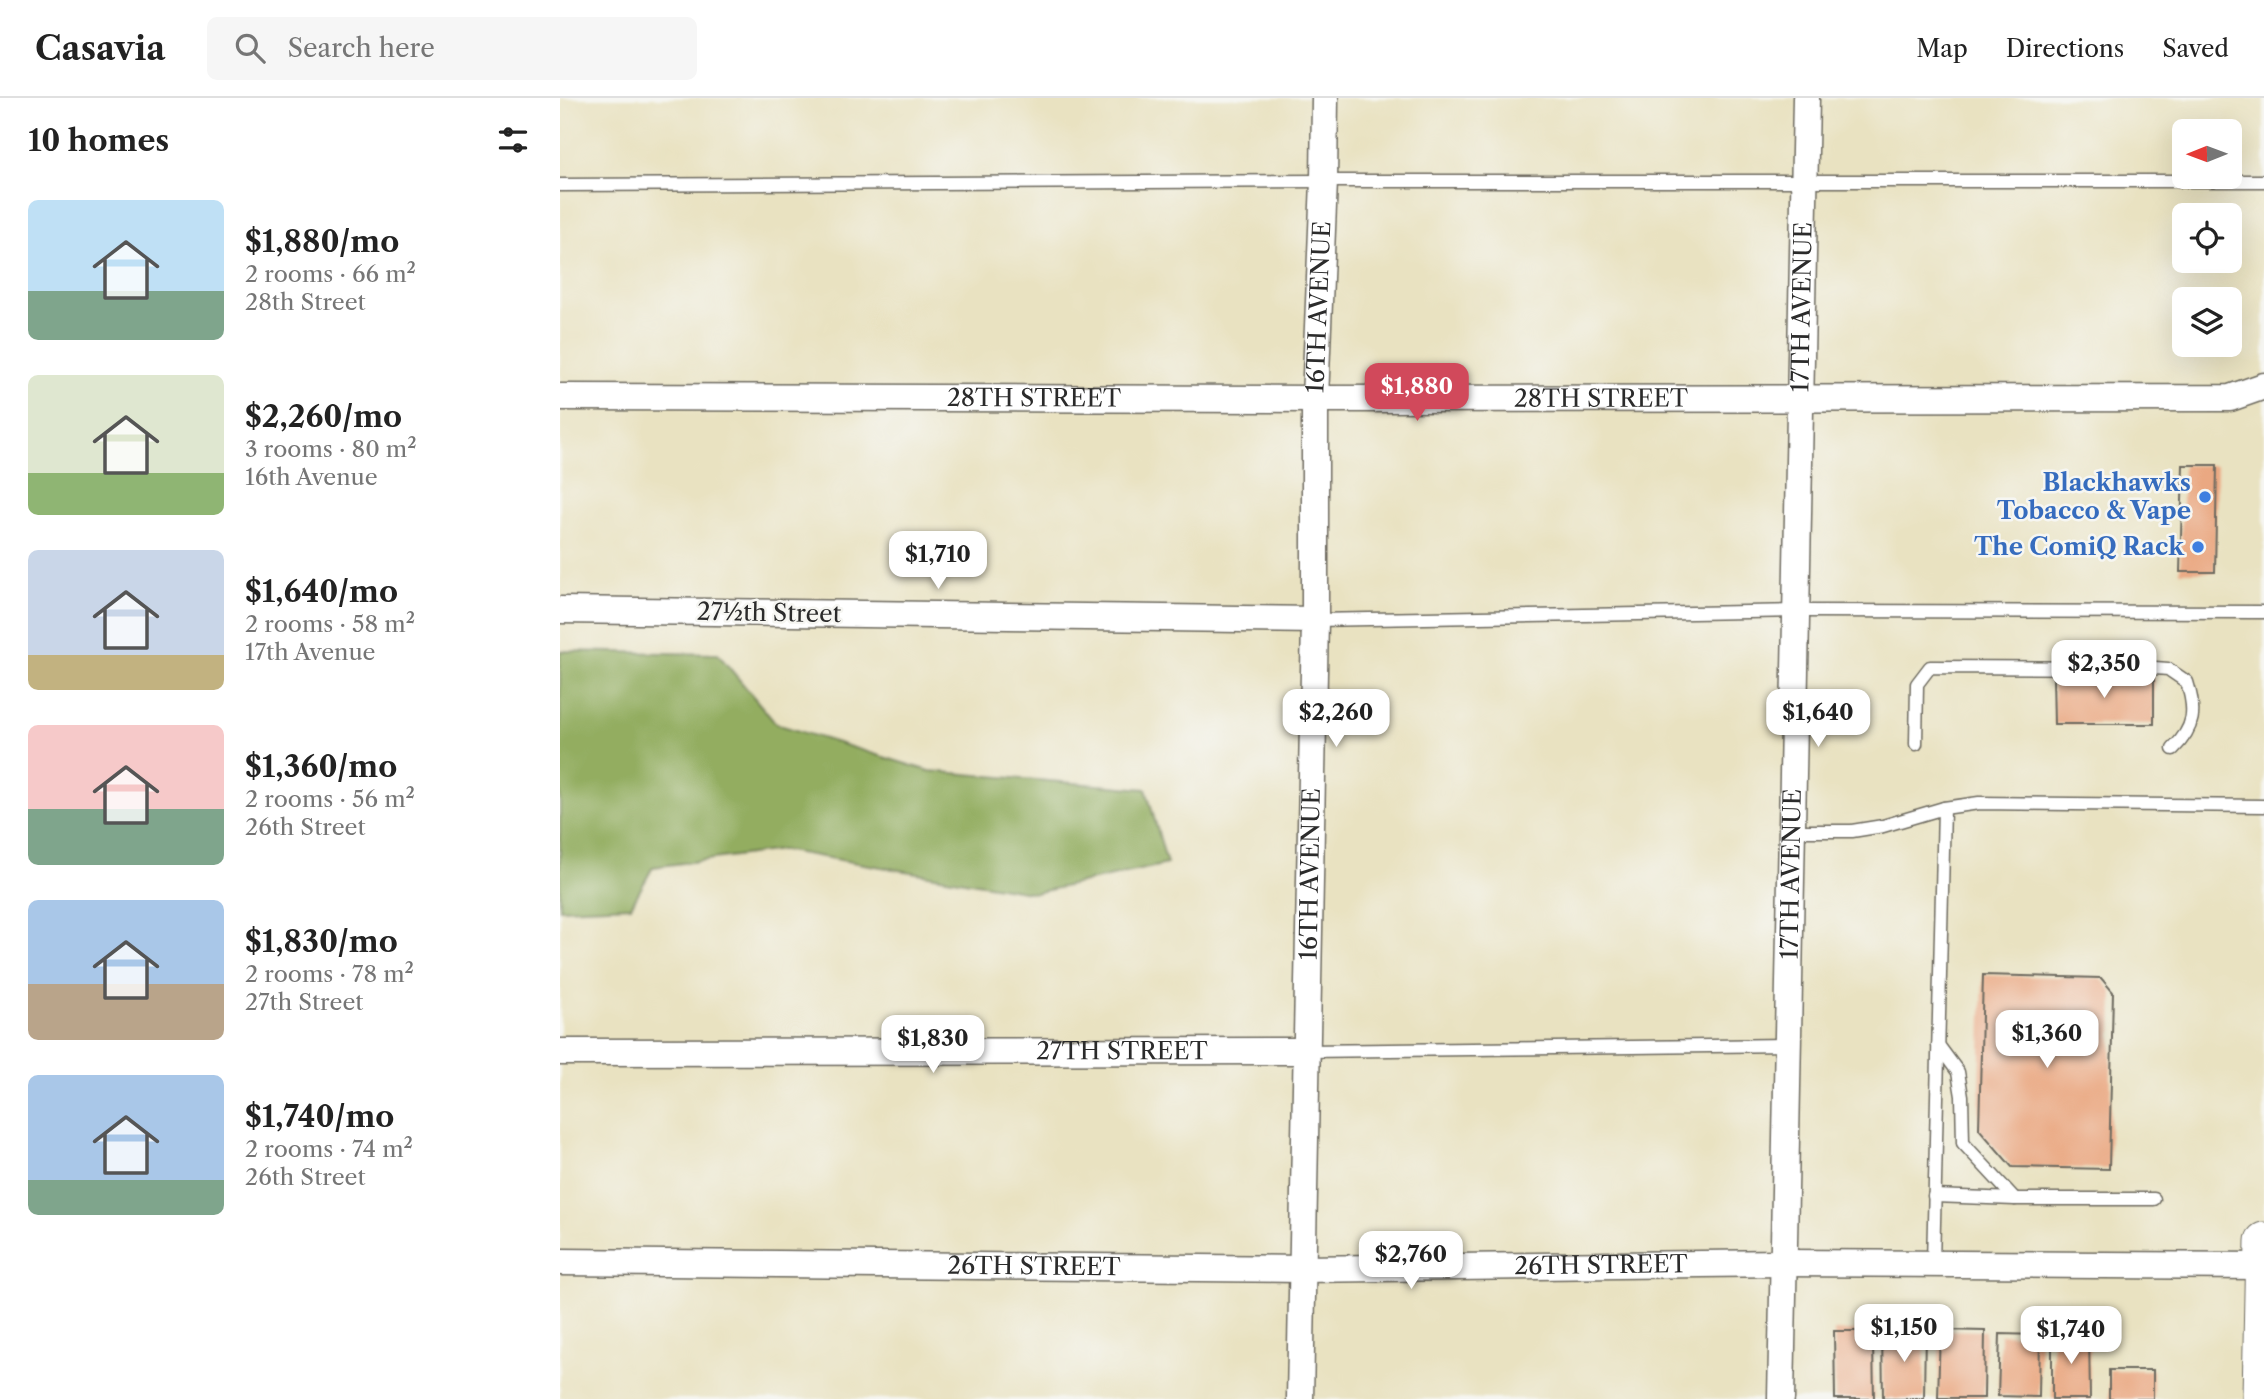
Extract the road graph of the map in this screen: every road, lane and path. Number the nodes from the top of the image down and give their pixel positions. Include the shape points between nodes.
1 (1325, 98) edge
2 (1806, 98) edge
3 (1324, 180) junction
4 (1804, 181) junction
5 (2264, 181) edge
6 (560, 185) edge
7 (2264, 386) edge
8 (560, 397) edge
9 (1800, 398) junction
10 (1314, 399) junction
11 (560, 610) edge
12 (1798, 611) junction
13 (2264, 612) edge
14 (1315, 620) junction
15 (1916, 744) dead end
16 (2173, 749) dead end
17 (2264, 806) edge
18 (1944, 808) junction
19 (1793, 831) junction
20 (1788, 1045) junction
21 (1938, 1045) junction
22 (1307, 1051) junction
23 (560, 1052) edge
24 (1934, 1196) junction
25 (2015, 1199) junction
26 (2154, 1199) dead end
27 (2264, 1241) edge
28 (560, 1262) edge
29 (1784, 1263) junction
30 (1933, 1264) junction
31 (2263, 1266) edge
32 (1302, 1269) junction
33 (1300, 1399) edge
34 (1781, 1399) edge
35 (2261, 1399) edge

1 - 3 street, 16TH AVENUE
2 - 4 street, 17TH AVENUE
3 - 4 lane
3 - 6 lane
3 - 10 street, 16TH AVENUE
4 - 5 lane
4 - 9 street, 17TH AVENUE
7 - 9 street, 28TH STREET via 2230,398
8 - 10 street, 28TH STREET
9 - 10 street, 28TH STREET
9 - 12 street, 17TH AVENUE
10 - 14 street, 16TH AVENUE
11 - 14 street, 27½th Street
12 - 13 lane
12 - 14 lane
12 - 19 street, 17TH AVENUE
14 - 22 street, 16TH AVENUE
15 - 16 lane via 1917,684 1930,667 2155,668 2168,669 2187,682 2194,704 2187,735
17 - 18 lane via 1979,803
18 - 19 lane via 1852,831
18 - 21 lane
19 - 20 street, 17TH AVENUE
20 - 22 lane
20 - 29 street, 17TH AVENUE
21 - 24 lane
21 - 25 lane via 1958,1072 1963,1143
22 - 23 street, 27TH STREET
22 - 32 street, 16TH AVENUE
24 - 25 lane
24 - 30 lane
25 - 26 lane
27 - 31 street
28 - 32 street, 26TH STREET
29 - 30 street, 26TH STREET
29 - 32 street, 26TH STREET
29 - 34 street, 17TH AVENUE
30 - 31 street, 26TH STREET
31 - 35 street
32 - 33 street, 16TH AVENUE

